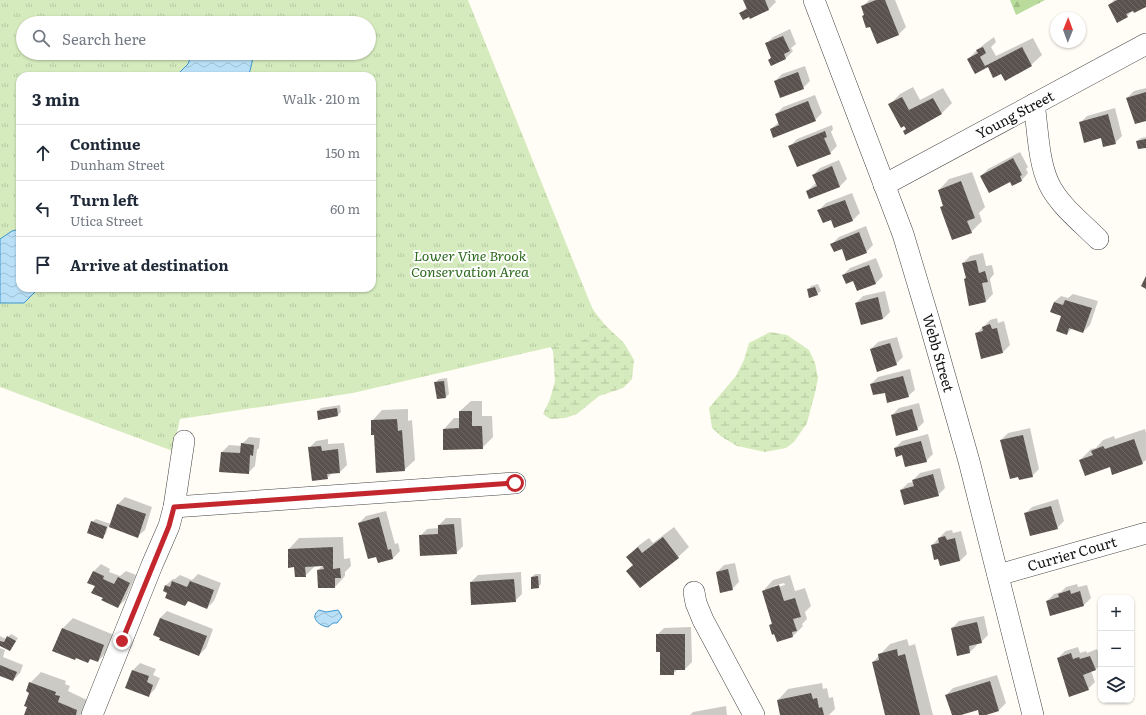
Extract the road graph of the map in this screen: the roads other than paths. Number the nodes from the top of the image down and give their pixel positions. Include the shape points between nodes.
1 (814, 0) edge
2 (1146, 44) edge
3 (1034, 104) junction
4 (884, 185) junction
5 (1098, 238) dead end
6 (184, 441) dead end
7 (515, 483) dead end
8 (174, 507) junction
9 (1146, 533) edge
10 (998, 575) junction
11 (694, 592) dead end
12 (92, 715) edge
13 (754, 715) edge
14 (1033, 715) edge

1 - 4 street, Webb Street
2 - 3 street, Young Street
3 - 4 street, Young Street
3 - 5 street via 1042,161 1049,184 1062,203
4 - 10 street, Webb Street via 903,234 930,324
6 - 8 street
7 - 8 street
8 - 12 street via 169,526
9 - 10 street, Currier Court
10 - 14 street, Webb Street
11 - 13 street via 703,620

